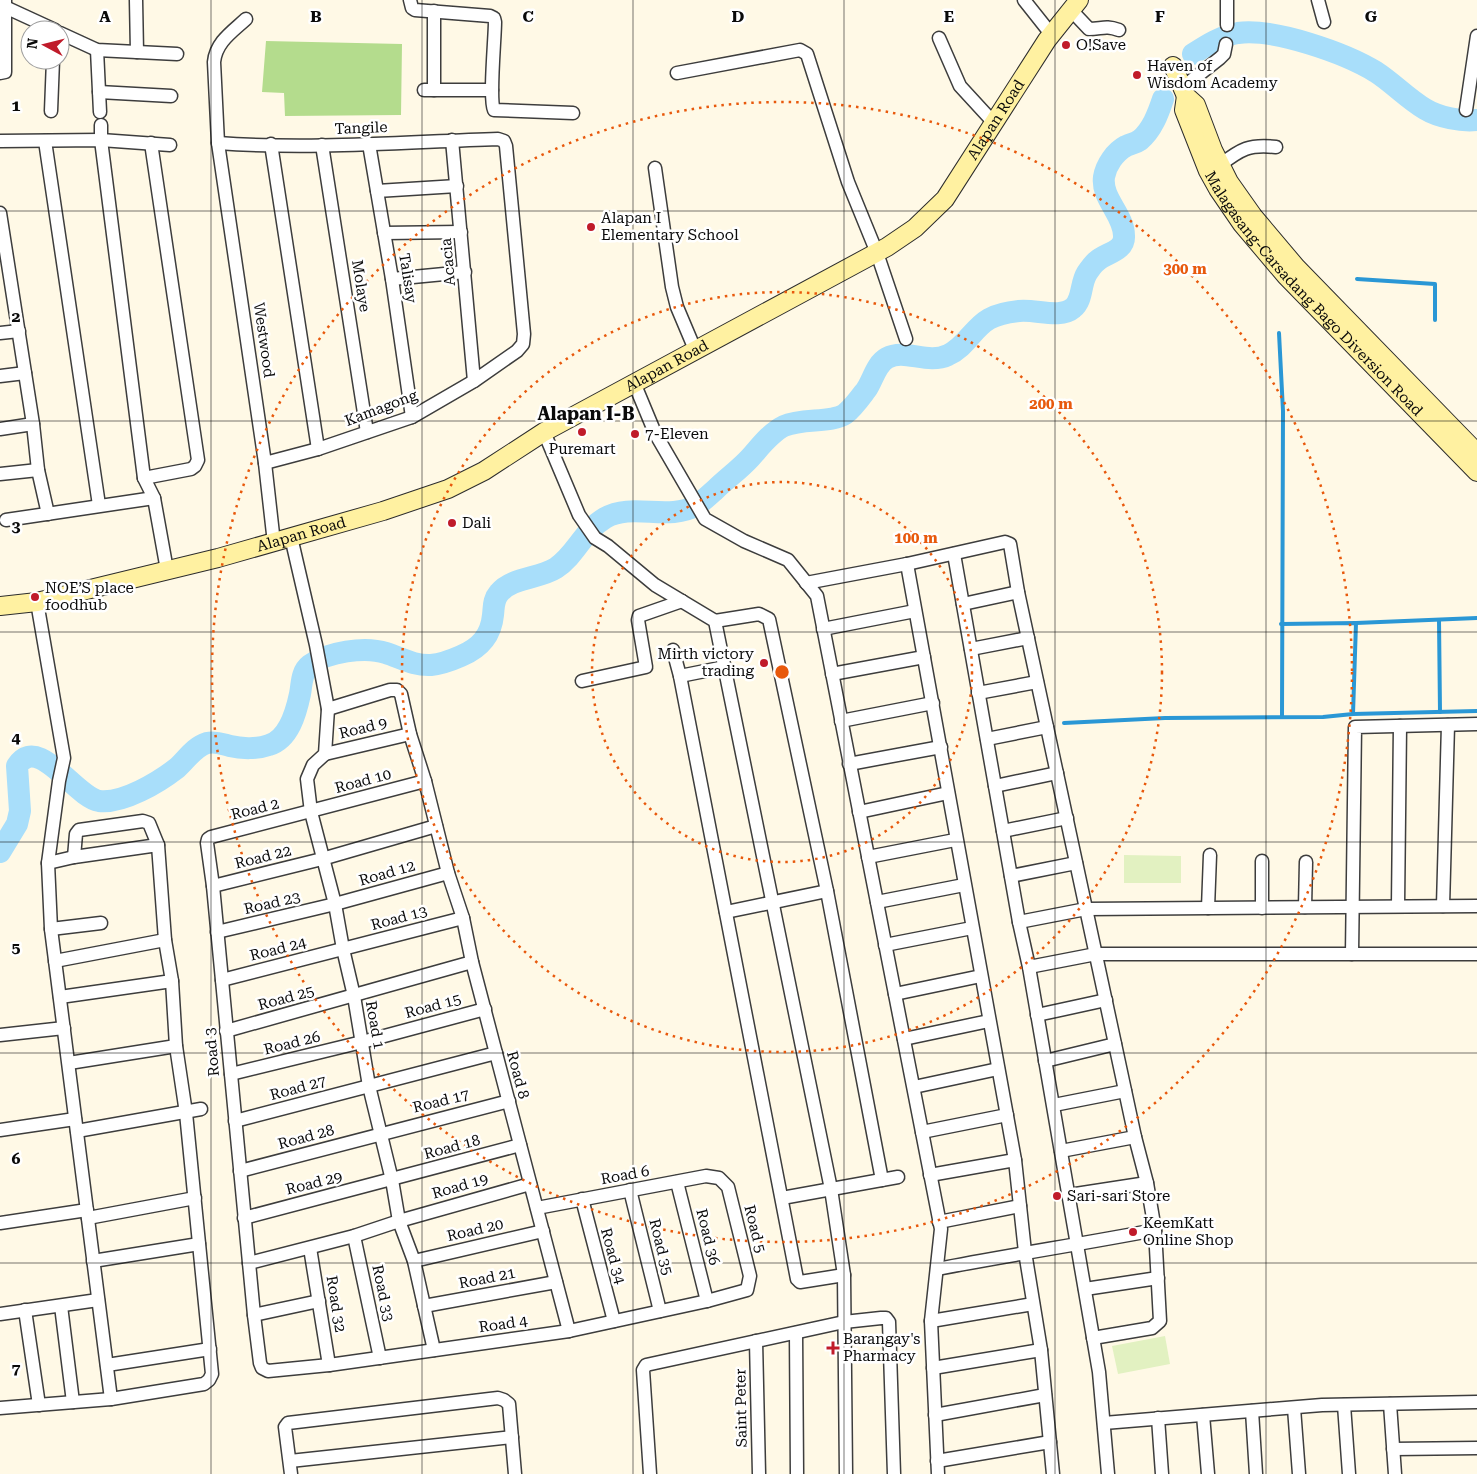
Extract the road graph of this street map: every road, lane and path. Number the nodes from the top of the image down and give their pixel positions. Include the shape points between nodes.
1 (136, 0) edge
2 (410, 0) edge
3 (1024, 0) edge
4 (1227, 0) edge
5 (1318, 0) edge
6 (5, 3) edge
7 (1075, 5) edge
8 (434, 11) junction
9 (246, 19) dead end
10 (36, 20) edge
11 (1324, 22) dead end
12 (1227, 25) dead end
13 (1119, 30) dead end
14 (1051, 34) junction
15 (1477, 36) edge
16 (70, 38) edge
17 (939, 38) dead end
18 (1226, 44) dead end
19 (97, 50) junction
20 (137, 52) junction
21 (177, 54) dead end
22 (1173, 66) dead end
23 (53, 70) edge
24 (0, 73) edge
25 (677, 73) dead end
26 (492, 90) junction
27 (99, 92) junction
28 (1184, 92) junction
29 (171, 96) dead end
30 (1466, 110) dead end
31 (51, 111) dead end
32 (100, 112) dead end
33 (573, 114) dead end
34 (994, 123) junction
35 (101, 125) dead end
36 (45, 140) junction
37 (101, 140) junction
38 (452, 140) junction
39 (0, 141) edge
40 (218, 143) junction
41 (151, 144) junction
42 (272, 144) junction
43 (369, 144) junction
44 (170, 145) dead end
45 (322, 145) junction
46 (1276, 147) dead end
47 (1220, 165) junction
48 (655, 168) dead end
49 (456, 186) junction
50 (377, 191) junction
51 (0, 213) edge
52 (461, 232) junction
53 (384, 233) junction
54 (2, 241) edge
55 (877, 253) junction
56 (465, 272) junction
57 (392, 279) junction
58 (6, 284) edge
59 (19, 331) junction
60 (0, 333) edge
61 (906, 339) dead end
62 (522, 344) joint
63 (696, 352) junction
64 (25, 373) junction
65 (0, 376) edge
66 (474, 381) junction
67 (635, 385) junction
68 (412, 417) junction
69 (33, 424) junction
70 (0, 429) edge
71 (367, 432) junction
72 (544, 432) junction
73 (318, 449) junction
74 (1477, 453) edge
75 (265, 463) junction
76 (38, 470) junction
77 (1477, 472) edge
78 (0, 474) edge
79 (144, 478) junction
80 (154, 498) junction
81 (100, 505) junction
82 (48, 514) junction
83 (6, 520) dead end
84 (291, 537) junction
85 (274, 542) junction
86 (954, 554) junction
87 (906, 564) junction
88 (167, 570) junction
89 (806, 583) junction
90 (1018, 592) junction
91 (682, 601) junction
92 (37, 602) junction
93 (962, 604) junction
94 (0, 606) edge
95 (915, 611) junction
96 (715, 621) junction
97 (823, 629) junction
98 (1028, 638) junction
99 (971, 649) junction
100 (673, 650) dead end
101 (924, 657) junction
102 (725, 667) junction
103 (832, 674) junction
104 (680, 676) junction
105 (582, 681) dead end
106 (1037, 682) junction
107 (978, 693) junction
108 (932, 703) junction
109 (328, 709) junction
110 (841, 721) junction
111 (1477, 724) edge
112 (1448, 725) junction
113 (1400, 726) junction
114 (1047, 727) junction
115 (410, 734) junction
116 (987, 739) junction
117 (941, 747) junction
118 (325, 754) junction
119 (850, 764) junction
120 (1057, 773) junction
121 (425, 781) junction
122 (995, 786) junction
123 (948, 793) junction
124 (311, 812) junction
125 (859, 812) junction
126 (1067, 818) junction
127 (436, 826) junction
128 (1003, 831) junction
129 (208, 839) joint
130 (955, 840) junction
131 (158, 845) junction
132 (1210, 855) dead end
133 (74, 856) junction
134 (868, 857) junction
135 (322, 859) junction
136 (1262, 861) dead end
137 (1306, 862) dead end
138 (48, 863) junction
139 (1076, 863) junction
140 (448, 873) junction
141 (1011, 876) junction
142 (964, 885) junction
143 (213, 886) junction
144 (827, 891) junction
145 (773, 902) junction
146 (877, 902) junction
147 (335, 904) junction
148 (1398, 906) junction
149 (1443, 906) junction
150 (1477, 906) edge
151 (1305, 907) junction
152 (1352, 907) junction
153 (1208, 908) junction
154 (1262, 908) junction
155 (1086, 909) junction
156 (726, 912) junction
157 (463, 918) junction
158 (1019, 922) junction
159 (101, 923) dead end
160 (972, 928) junction
161 (51, 929) junction
162 (217, 932) junction
163 (165, 940) junction
164 (885, 945) junction
165 (343, 949) junction
166 (1096, 954) junction
167 (1352, 954) junction
168 (1477, 954) edge
169 (55, 961) junction
170 (472, 962) junction
171 (1029, 967) junction
172 (981, 976) junction
173 (222, 980) junction
174 (172, 981) junction
175 (895, 994) junction
176 (354, 996) junction
177 (60, 997) junction
178 (1106, 1000) junction
179 (485, 1009) junction
180 (1037, 1015) junction
181 (989, 1022) junction
182 (64, 1028) junction
183 (226, 1031) junction
184 (0, 1034) edge
185 (904, 1039) junction
186 (362, 1042) junction
187 (1115, 1044) junction
188 (176, 1046) junction
189 (496, 1053) junction
190 (1045, 1061) junction
191 (69, 1063) junction
192 (998, 1069) junction
193 (230, 1074) junction
194 (369, 1086) junction
195 (914, 1087) junction
196 (1125, 1091) junction
197 (509, 1101) junction
198 (1054, 1105) junction
199 (201, 1109) dead end
200 (186, 1113) junction
201 (1007, 1115) junction
202 (235, 1122) junction
203 (76, 1125) junction
204 (0, 1130) edge
205 (922, 1132) junction
206 (381, 1133) junction
207 (1135, 1137) junction
208 (520, 1145) junction
209 (1061, 1151) junction
210 (1014, 1160) junction
211 (240, 1171) junction
212 (930, 1175) junction
213 (898, 1177) dead end
214 (719, 1178) joint
215 (392, 1180) junction
216 (882, 1180) junction
217 (677, 1182) junction
218 (530, 1184) junction
219 (1147, 1184) junction
220 (831, 1189) junction
221 (630, 1190) junction
222 (1069, 1195) junction
223 (195, 1198) junction
224 (782, 1198) junction
225 (582, 1199) junction
226 (1020, 1206) junction
227 (537, 1208) junction
228 (88, 1214) junction
229 (244, 1218) junction
230 (399, 1221) junction
231 (939, 1222) junction
232 (0, 1223) edge
233 (1155, 1230) junction
234 (543, 1231) junction
235 (354, 1236) junction
236 (199, 1244) junction
237 (1077, 1245) junction
238 (310, 1248) junction
239 (1025, 1252) junction
240 (93, 1261) junction
241 (414, 1261) junction
242 (249, 1263) junction
243 (937, 1268) junction
244 (844, 1275) junction
245 (1158, 1278) junction
246 (556, 1282) junction
247 (1085, 1289) junction
248 (747, 1290) joint
249 (98, 1300) junction
250 (319, 1301) junction
251 (707, 1301) junction
252 (1033, 1304) junction
253 (61, 1306) junction
254 (424, 1306) junction
255 (25, 1310) junction
256 (660, 1311) junction
257 (0, 1314) edge
258 (254, 1315) junction
259 (932, 1320) junction
260 (614, 1321) junction
261 (844, 1322) junction
262 (569, 1331) junction
263 (796, 1333) junction
264 (1093, 1338) junction
265 (756, 1341) junction
266 (210, 1349) junction
267 (434, 1350) junction
268 (1041, 1350) junction
269 (380, 1358) junction
270 (106, 1365) junction
271 (329, 1365) junction
272 (262, 1368) joint
273 (933, 1368) junction
274 (1045, 1394) junction
275 (111, 1399) junction
276 (73, 1402) junction
277 (1477, 1402) edge
278 (1390, 1404) junction
279 (39, 1405) junction
280 (1344, 1405) junction
281 (0, 1408) edge
282 (1294, 1408) junction
283 (1252, 1411) junction
284 (935, 1414) junction
285 (1203, 1415) junction
286 (1158, 1418) junction
287 (1104, 1423) junction
288 (512, 1437) junction
289 (1050, 1442) junction
290 (1477, 1448) edge
291 (1393, 1449) junction
292 (937, 1461) junction
293 (290, 1468) edge
294 (515, 1474) edge
295 (650, 1474) edge
296 (759, 1474) edge
297 (798, 1474) edge
298 (846, 1474) edge
299 (894, 1474) edge
300 (938, 1474) edge
301 (1053, 1474) edge
302 (1108, 1474) edge
303 (1162, 1474) edge
304 (1208, 1474) edge
305 (1256, 1474) edge
306 (1300, 1474) edge
307 (1349, 1474) edge
308 (1395, 1474) edge

1 - 20 street
2 - 8 street via 415,10
3 - 14 street
4 - 12 street
5 - 11 street
6 - 10 street
6 - 24 street via 5,72
7 - 13 street via 1089,29 1106,26
7 - 14 street, Alapan Road
8 - 26 street via 494,18
8 - 26 street via 429,90
9 - 40 street, Westwood via 215,51
14 - 34 street, Alapan Road
15 - 30 street
16 - 19 street
17 - 34 street via 960,86
18 - 28 street via 1224,54
19 - 20 street
19 - 27 street
20 - 21 street
22 - 28 street, Malagasang-Carsadang Bago Diversion Road
23 - 31 street
25 - 55 street via 800,50 807,54 848,182
26 - 33 street via 494,110
27 - 29 street
27 - 32 street
28 - 47 street, Malagasang-Carsadang Bago Diversion Road via 1196,105
28 - 77 street, Malagasang-Carsadang Bago Diversion Road via 1184,110 1205,163 1242,224 1286,276
34 - 55 street, Alapan Road via 945,199 915,228
35 - 37 street
36 - 37 street
36 - 39 street
36 - 81 street
37 - 41 street
37 - 79 street
38 - 43 street, Tangile
38 - 49 street, Acacia
38 - 62 street, Tangile via 498,139 506,146 524,334
40 - 42 street, Tangile
40 - 75 street, Westwood
41 - 44 street
41 - 79 street via 198,460 191,469
42 - 45 street, Tangile
42 - 73 street
43 - 45 street, Tangile
43 - 50 street, Talisay
45 - 71 street, Molaye
46 - 47 street via 1262,145 1244,149
47 - 74 street, Malagasang-Carsadang Bago Diversion Road via 1243,202 1296,267
48 - 63 street via 672,287
49 - 50 street
49 - 52 street, Acacia
50 - 53 street, Talisay
51 - 54 street
52 - 53 street
52 - 56 street, Acacia
53 - 57 street, Talisay
54 - 58 street
55 - 61 street
55 - 63 street, Alapan Road
56 - 57 street
56 - 66 street, Acacia
57 - 68 street, Talisay
58 - 59 street
59 - 60 street
59 - 64 street
62 - 66 street, Kamagong
63 - 67 street, Alapan Road
64 - 65 street
64 - 69 street
66 - 68 street, Kamagong
67 - 72 street, Alapan Road
67 - 89 street via 655,433 705,519 788,560
68 - 71 street, Kamagong
69 - 70 street
69 - 76 street
71 - 73 street, Kamagong
72 - 84 street, Alapan Road via 484,472 448,489
72 - 91 street via 579,515 595,538 655,585
73 - 75 street, Kamagong
75 - 85 street, Westwood
76 - 78 street
76 - 82 street
79 - 80 street
80 - 81 street
80 - 88 street
81 - 82 street
82 - 83 street
84 - 85 street, Alapan Road
84 - 109 street
85 - 88 street, Alapan Road
86 - 87 street
86 - 90 street via 1005,542 1010,544
86 - 93 street
87 - 89 street
87 - 95 street
88 - 92 street, Alapan Road
89 - 97 street via 817,596
90 - 93 street
90 - 98 street
91 - 96 street
91 - 105 street via 639,616 646,667
92 - 94 street, Alapan Road
92 - 138 street via 64,758
93 - 99 street
95 - 97 street
95 - 101 street
96 - 102 street
96 - 144 street via 759,614 769,619
97 - 103 street
98 - 99 street
98 - 106 street
99 - 107 street
100 - 104 street
101 - 103 street
101 - 108 street
102 - 104 street
102 - 145 street
103 - 110 street
104 - 156 street
106 - 107 street
106 - 114 street
107 - 116 street
108 - 110 street
108 - 117 street
109 - 115 street, Road 8 via 397,690 401,694
109 - 118 street
110 - 119 street
111 - 112 street
112 - 113 street
112 - 149 street
113 - 148 street
113 - 152 street via 1355,727
114 - 116 street
114 - 120 street
115 - 118 street, Road 9
115 - 121 street, Road 8
116 - 122 street
117 - 119 street
117 - 123 street
118 - 124 street, Road 1 via 313,765 307,778
119 - 125 street
120 - 122 street
120 - 126 street
121 - 124 street, Road 10
121 - 127 street, Road 8
122 - 128 street
123 - 125 street
123 - 130 street
124 - 129 street, Road 2
124 - 135 street, Road 1
125 - 134 street
126 - 128 street
126 - 139 street
127 - 135 street
127 - 140 street, Road 8
128 - 141 street
129 - 143 street, Road 3
130 - 134 street
130 - 142 street
131 - 133 street
131 - 133 street via 149,823 143,821 79,830
131 - 163 street
132 - 153 street
133 - 138 street
134 - 146 street
135 - 143 street, Road 22
135 - 147 street, Road 1
136 - 154 street
137 - 151 street
138 - 161 street
139 - 141 street
139 - 155 street
140 - 147 street, Road 12
140 - 157 street, Road 8
141 - 158 street
142 - 146 street
142 - 160 street
143 - 162 street, Road 3
144 - 145 street
144 - 216 street
145 - 156 street
145 - 220 street
146 - 164 street
147 - 162 street, Road 23
147 - 165 street, Road 1
148 - 149 street
148 - 152 street
149 - 150 street
151 - 152 street
151 - 154 street
152 - 167 street
153 - 154 street
153 - 155 street
155 - 158 street
155 - 166 street
156 - 224 street
157 - 165 street, Road 13
157 - 170 street, Road 8
158 - 171 street
159 - 161 street
160 - 164 street
160 - 172 street
161 - 169 street
162 - 173 street, Road 3
163 - 169 street
163 - 174 street
164 - 175 street
165 - 173 street, Road 24
165 - 176 street, Road 1
166 - 167 street
166 - 171 street
166 - 178 street
167 - 168 street
169 - 177 street
170 - 176 street, Road 25
170 - 179 street, Road 8
171 - 180 street
172 - 175 street
172 - 181 street
173 - 183 street, Road 3
174 - 177 street
174 - 188 street
175 - 185 street
176 - 183 street, Road 25
176 - 186 street, Road 1
177 - 182 street
178 - 180 street
178 - 187 street
179 - 186 street, Road 15
179 - 189 street, Road 8
180 - 190 street
181 - 185 street
181 - 192 street
182 - 184 street
182 - 191 street
183 - 193 street, Road 3
185 - 195 street
186 - 193 street, Road 26
186 - 194 street, Road 1
187 - 190 street
187 - 196 street
188 - 191 street
188 - 200 street
189 - 194 street, Road 27
189 - 197 street, Road 8
190 - 198 street
191 - 203 street
192 - 195 street
192 - 201 street
193 - 202 street, Road 3
194 - 202 street, Road 27
194 - 206 street, Road 1
195 - 205 street
196 - 198 street
196 - 207 street
197 - 206 street, Road 17
197 - 208 street, Road 8
198 - 209 street
199 - 200 street
200 - 203 street
200 - 223 street
201 - 205 street
201 - 210 street
202 - 211 street, Road 3
203 - 204 street
203 - 228 street
205 - 212 street
206 - 211 street, Road 28
206 - 215 street, Road 1
207 - 209 street
207 - 219 street
208 - 215 street, Road 18
208 - 218 street, Road 8
209 - 222 street
210 - 212 street
210 - 226 street
211 - 229 street, Road 3
212 - 231 street
213 - 216 street
214 - 217 street, Road 6 via 706,1176
214 - 248 street, Road 5 via 728,1187 746,1258 750,1276
215 - 229 street, Road 29
215 - 230 street, Road 1
216 - 220 street
217 - 221 street, Road 6
217 - 251 street, Road 36
218 - 227 street, Road 8
218 - 230 street, Road 19
219 - 222 street
219 - 233 street
220 - 224 street
220 - 244 street
221 - 225 street, Road 6
221 - 256 street, Road 35
222 - 237 street
223 - 228 street
223 - 236 street
224 - 244 street via 797,1279 800,1282
225 - 227 street, Road 6
225 - 260 street, Road 34
226 - 231 street
226 - 239 street
227 - 234 street, Road 8
228 - 232 street
228 - 240 street
229 - 242 street, Road 3
230 - 235 street
230 - 241 street, Road 1
231 - 243 street
233 - 237 street
233 - 245 street
234 - 241 street, Road 20
234 - 246 street, Road 8
235 - 238 street
235 - 269 street, Road 33
236 - 240 street
236 - 266 street
237 - 239 street
237 - 247 street
238 - 242 street
238 - 250 street, Road 32
239 - 243 street
239 - 252 street
240 - 249 street
241 - 254 street, Road 1
242 - 258 street, Road 3
243 - 259 street
244 - 261 street
245 - 247 street
245 - 264 street via 1160,1321 1152,1328
246 - 254 street, Road 21
246 - 262 street, Road 8
247 - 264 street
248 - 251 street, Road 4
249 - 253 street
249 - 270 street
250 - 258 street
250 - 271 street, Road 32
251 - 256 street, Road 4
252 - 259 street
252 - 268 street
253 - 255 street
253 - 276 street
254 - 267 street, Road 1
255 - 257 street
255 - 279 street
256 - 260 street, Road 4
258 - 272 street, Road 3
259 - 273 street
260 - 262 street, Road 4
261 - 263 street
261 - 298 street
261 - 299 street via 881,1318 889,1322
262 - 267 street, Road 4
263 - 265 street
263 - 297 street
264 - 287 street
265 - 295 street via 646,1365
265 - 296 street, Saint Peter
266 - 270 street
266 - 275 street via 212,1374 204,1384
267 - 269 street, Road 4
268 - 273 street
268 - 274 street
269 - 271 street, Road 4
270 - 275 street
271 - 272 street, Road 4 via 268,1371
273 - 284 street
274 - 284 street
274 - 289 street
275 - 276 street
276 - 279 street
277 - 278 street
278 - 280 street
278 - 291 street
279 - 281 street
280 - 282 street
280 - 307 street
282 - 283 street
282 - 306 street
283 - 285 street
283 - 305 street
284 - 292 street
285 - 286 street
285 - 304 street
286 - 287 street
286 - 303 street
287 - 302 street
288 - 293 street
288 - 293 street via 509,1404 498,1398 288,1423 285,1427
288 - 294 street
289 - 292 street
289 - 301 street
290 - 291 street
291 - 308 street
292 - 300 street

